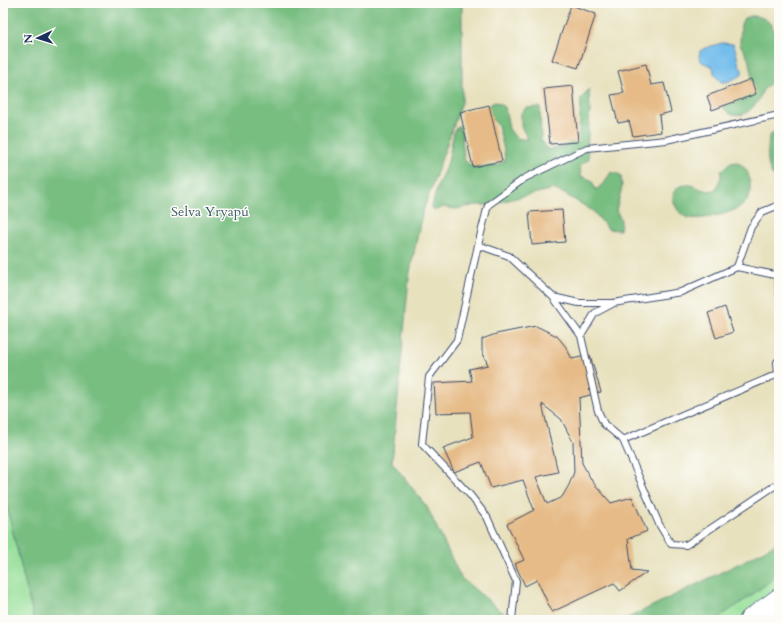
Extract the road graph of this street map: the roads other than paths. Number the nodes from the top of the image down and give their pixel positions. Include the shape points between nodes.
1 (779, 115) edge
2 (779, 205) edge
3 (478, 245) junction
4 (736, 267) junction
5 (779, 274) edge
6 (779, 293) edge
7 (553, 298) junction
8 (613, 303) junction
9 (581, 336) junction
10 (779, 360) edge
11 (778, 375) edge
12 (623, 440) junction
13 (779, 483) edge
14 (779, 599) edge
15 (512, 620) edge
16 (750, 620) edge

1 - 3 lane via 666,140 587,148 525,178 488,205
2 - 4 lane via 762,212 751,227
3 - 7 lane via 509,256
3 - 15 lane via 457,340 429,377 422,444 487,517 516,581
4 - 5 lane
4 - 8 lane via 681,292
5 - 6 lane
7 - 8 lane via 579,303
7 - 9 lane
8 - 9 lane via 595,313
9 - 12 lane via 598,410 604,424
10 - 11 lane
11 - 12 lane
12 - 13 lane via 659,524 671,544 686,545
14 - 16 highway

